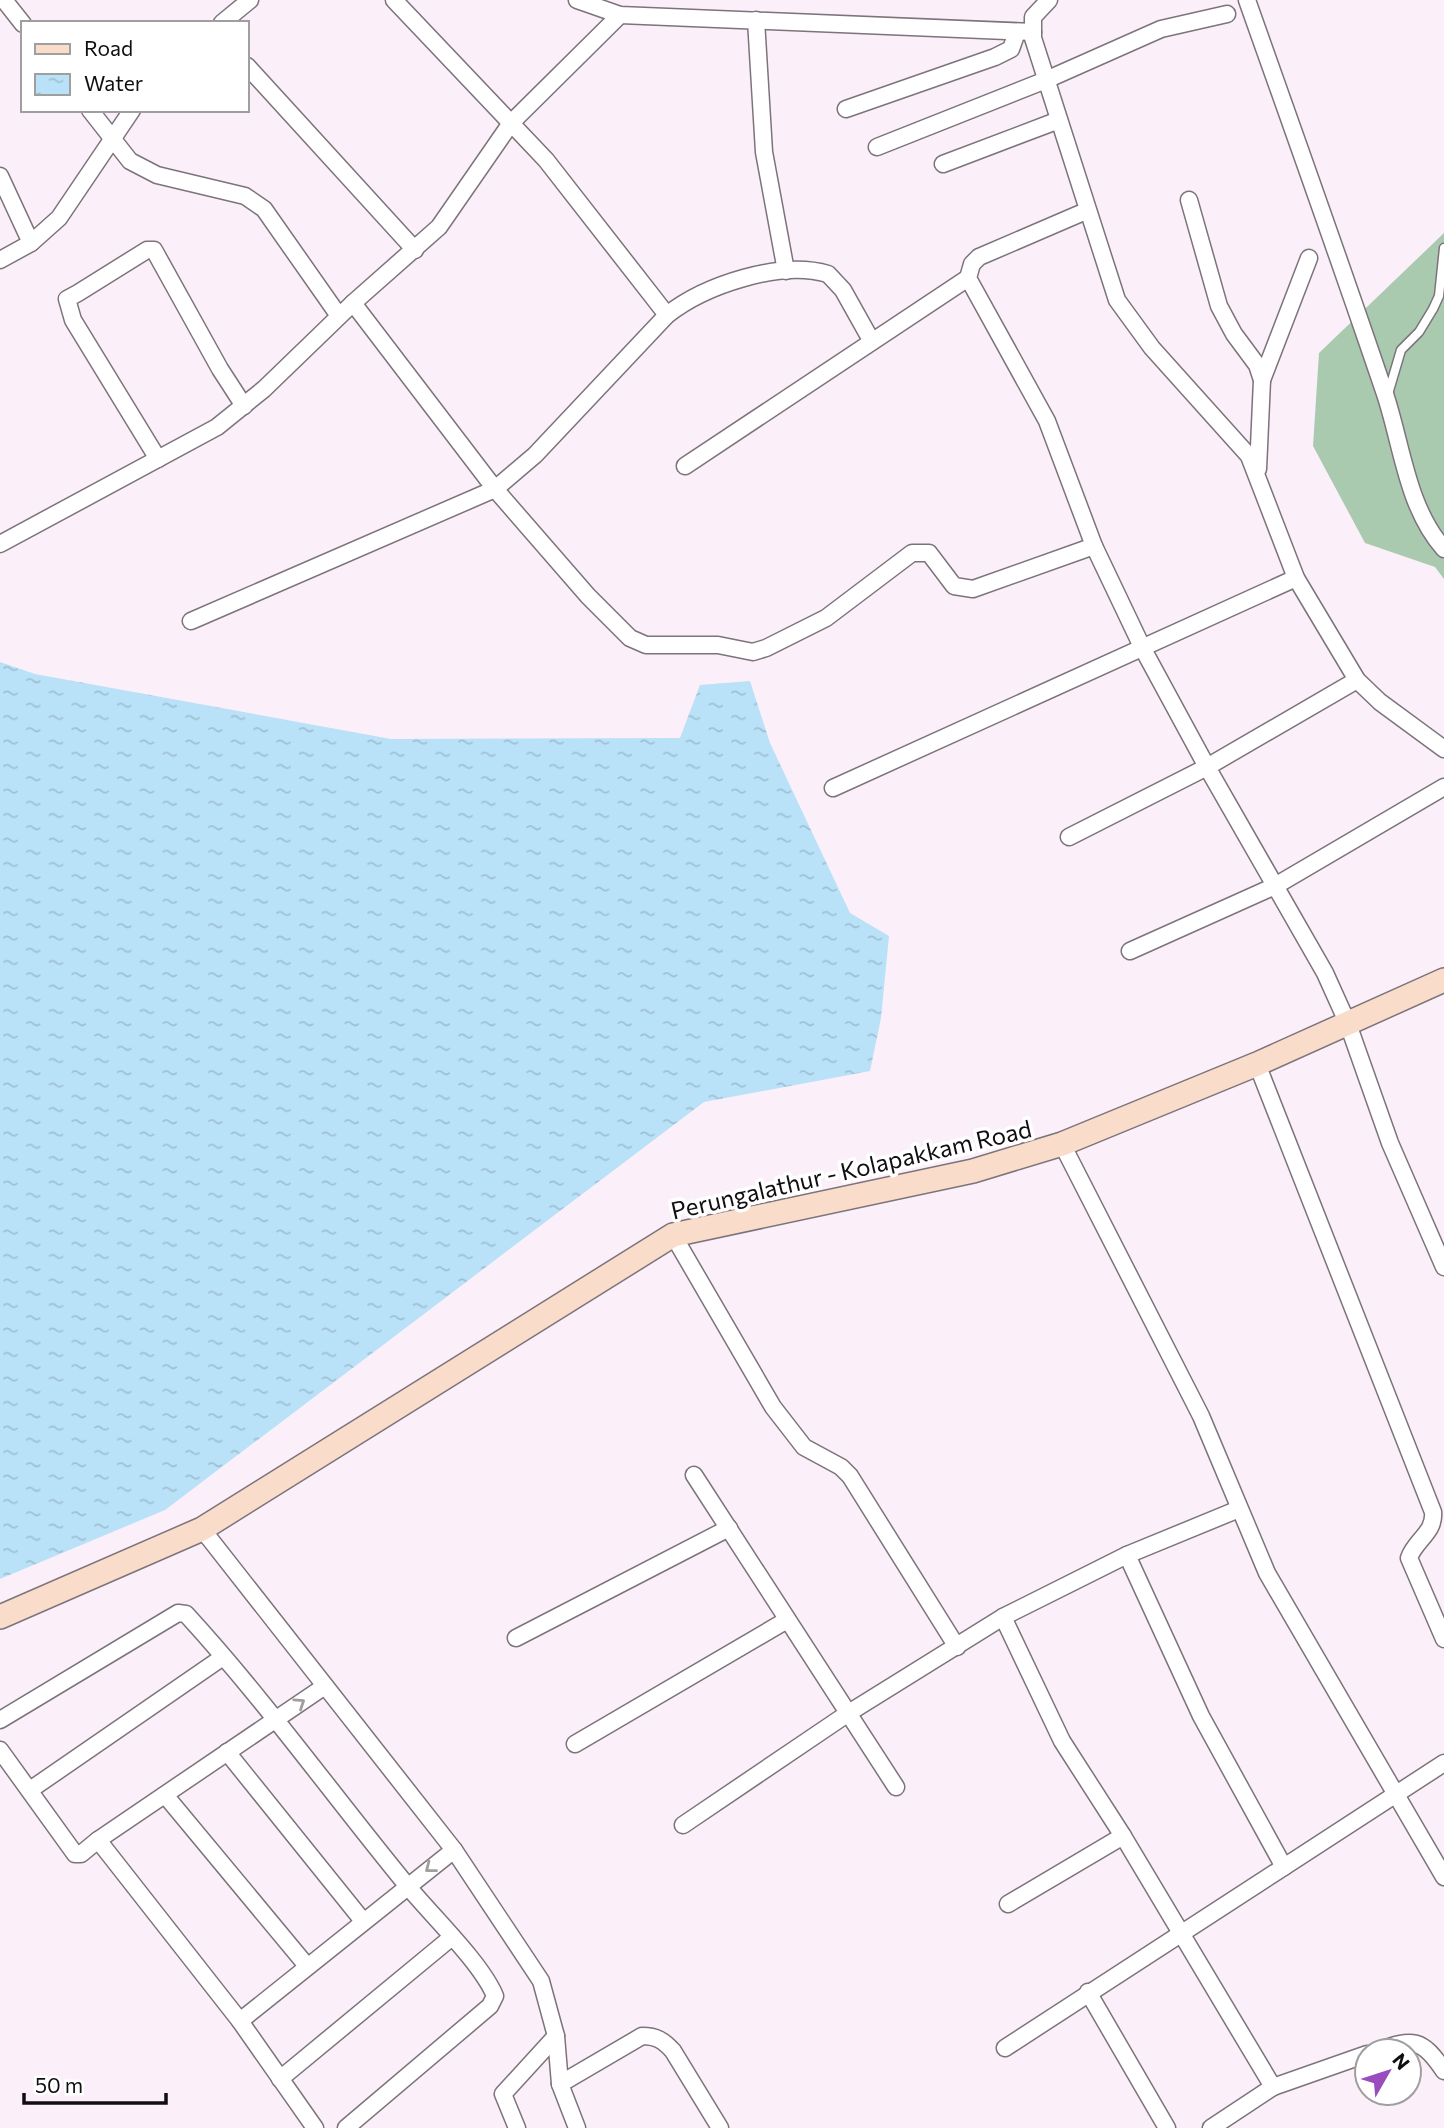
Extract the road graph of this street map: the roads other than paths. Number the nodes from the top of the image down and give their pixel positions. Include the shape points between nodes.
1 (4, 0) edge
2 (250, 0) edge
3 (394, 0) edge
4 (577, 0) edge
5 (1049, 0) edge
6 (1247, 0) edge
7 (1227, 14) dead end
8 (620, 15) junction
9 (756, 20) junction
10 (21, 21) edge
11 (224, 21) edge
12 (1025, 32) junction
13 (248, 67) edge
14 (1046, 80) junction
15 (846, 109) dead end
16 (92, 112) edge
17 (131, 112) edge
18 (1059, 120) junction
19 (512, 123) junction
20 (112, 139) junction
21 (877, 148) dead end
22 (943, 164) dead end
23 (0, 176) edge
24 (1189, 200) dead end
25 (1086, 211) junction
26 (31, 243) junction
27 (1444, 248) edge
28 (415, 250) junction
29 (1309, 258) dead end
30 (0, 260) edge
31 (786, 271) junction
32 (968, 278) junction
33 (353, 303) junction
34 (667, 315) junction
35 (339, 316) junction
36 (871, 340) junction
37 (1262, 380) junction
38 (1387, 400) junction
39 (244, 406) junction
40 (158, 459) junction
41 (685, 466) dead end
42 (1258, 471) junction
43 (495, 489) junction
44 (0, 544) edge
45 (1094, 546) junction
46 (1444, 549) edge
47 (1296, 578) junction
48 (191, 621) dead end
49 (1143, 649) junction
50 (1357, 680) junction
51 (1444, 749) edge
52 (1206, 767) junction
53 (1444, 787) edge
54 (833, 788) dead end
55 (1069, 836) dead end
56 (1275, 886) junction
57 (1130, 951) dead end
58 (1444, 980) edge
59 (1348, 1024) junction
60 (1257, 1064) junction
61 (1062, 1144) junction
62 (673, 1235) junction
63 (1444, 1267) edge
64 (694, 1475) dead end
65 (1239, 1509) junction
66 (729, 1528) junction
67 (202, 1529) junction
68 (1127, 1556) junction
69 (0, 1617) edge
70 (1003, 1617) junction
71 (787, 1620) junction
72 (516, 1638) dead end
73 (1444, 1639) edge
74 (957, 1647) junction
75 (223, 1657) junction
76 (325, 1686) junction
77 (847, 1714) junction
78 (0, 1720) edge
79 (275, 1720) junction
80 (575, 1744) dead end
81 (0, 1750) edge
82 (227, 1752) junction
83 (1444, 1763) edge
84 (897, 1787) dead end
85 (30, 1790) junction
86 (165, 1795) junction
87 (1396, 1795) junction
88 (683, 1825) dead end
89 (1124, 1836) junction
90 (98, 1840) junction
91 (454, 1850) junction
92 (1284, 1867) junction
93 (1444, 1877) edge
94 (407, 1886) junction
95 (1008, 1905) dead end
96 (363, 1921) junction
97 (1181, 1935) junction
98 (452, 1937) junction
99 (307, 1966) junction
100 (1088, 1992) junction
101 (240, 2021) junction
102 (556, 2036) junction
103 (1423, 2045) edge
104 (1005, 2048) dead end
105 (1353, 2059) edge
106 (1444, 2071) edge
107 (280, 2079) junction
108 (560, 2084) junction
109 (1273, 2087) junction
110 (315, 2128) edge
111 (346, 2128) edge
112 (517, 2128) edge
113 (577, 2128) edge
114 (720, 2128) edge
115 (1167, 2128) edge
116 (1210, 2128) edge

1 - 10 street
2 - 11 street
3 - 19 street
4 - 8 street
5 - 12 street
6 - 38 street
7 - 14 street via 1161,29
8 - 9 street
8 - 19 street
9 - 12 street
9 - 31 street via 764,152
12 - 14 street
12 - 15 street via 1011,49 995,57
13 - 28 street
14 - 18 street
14 - 21 street
16 - 20 street
17 - 20 street
18 - 22 street
18 - 25 street
19 - 28 street via 439,227
19 - 34 street
20 - 26 street via 59,218
20 - 35 street via 130,161 158,175 245,196 264,209
23 - 26 street
24 - 37 street via 1219,306
25 - 32 street via 979,257
25 - 42 street via 1117,300 1129,321
26 - 30 street
27 - 38 lane via 1436,303 1427,322 1398,355
28 - 33 street
29 - 37 street
31 - 34 street via 712,288
31 - 36 street via 819,271 835,279
32 - 36 street
32 - 45 street via 1047,421
33 - 35 street
33 - 43 street
34 - 43 street via 536,455
35 - 39 street
36 - 41 street
37 - 42 street
38 - 46 street via 1412,490 1431,534
39 - 40 street via 217,427
39 - 40 street via 154,250 67,299 73,320
40 - 44 street
42 - 47 street
43 - 45 street via 589,596 631,638 646,645 698,643 753,652 766,648 826,618 912,553 929,553 954,586 973,589
43 - 48 street
45 - 49 street
47 - 49 street
47 - 50 street
49 - 52 street
49 - 54 street
50 - 51 street
50 - 52 street
52 - 55 street
52 - 56 street
53 - 56 street
56 - 57 street
56 - 59 street via 1325,973
58 - 59 main road, Perungalathur - Kolapakkam Road
59 - 60 main road, Perungalathur - Kolapakkam Road
59 - 63 street via 1390,1143
60 - 61 main road, Perungalathur - Kolapakkam Road
60 - 73 street via 1433,1512 1431,1529 1409,1558
61 - 62 main road, Perungalathur - Kolapakkam Road via 974,1171
61 - 65 street via 1201,1416
62 - 67 main road, Perungalathur - Kolapakkam Road
62 - 74 street via 773,1407 804,1447 850,1476
64 - 66 street
65 - 68 street
65 - 87 street via 1267,1573
66 - 71 street
66 - 72 street
67 - 69 main road, Perungalathur - Kolapakkam Road
67 - 76 street
68 - 70 street
68 - 92 street via 1201,1716
70 - 74 street
70 - 89 street via 1062,1741
71 - 77 street
71 - 80 street
74 - 77 street
75 - 78 street via 186,1614 178,1613
75 - 79 street
75 - 85 street
79 -> 76 street
76 - 91 street
77 - 84 street
77 - 88 street
79 - 82 street
79 - 94 street
81 - 85 street
82 - 86 street
82 - 96 street
83 - 87 street
85 - 90 street via 75,1854
86 - 90 street
86 - 99 street
87 - 92 street
87 - 93 street
89 - 95 street
89 - 97 street
90 - 101 street
91 -> 94 street
91 - 102 street via 541,1981
92 - 97 street
94 - 96 street
94 - 98 street
96 - 99 street
97 - 100 street
97 - 109 street
98 - 107 street
98 - 111 street via 493,1990 495,2000
99 - 101 street
100 - 104 street
100 - 115 street
101 - 107 street
102 - 108 street
102 - 112 street via 503,2094
103 - 106 street
105 - 109 street
107 - 110 street
108 - 113 street
108 - 114 street via 642,2036 652,2036 673,2051
109 - 116 street

